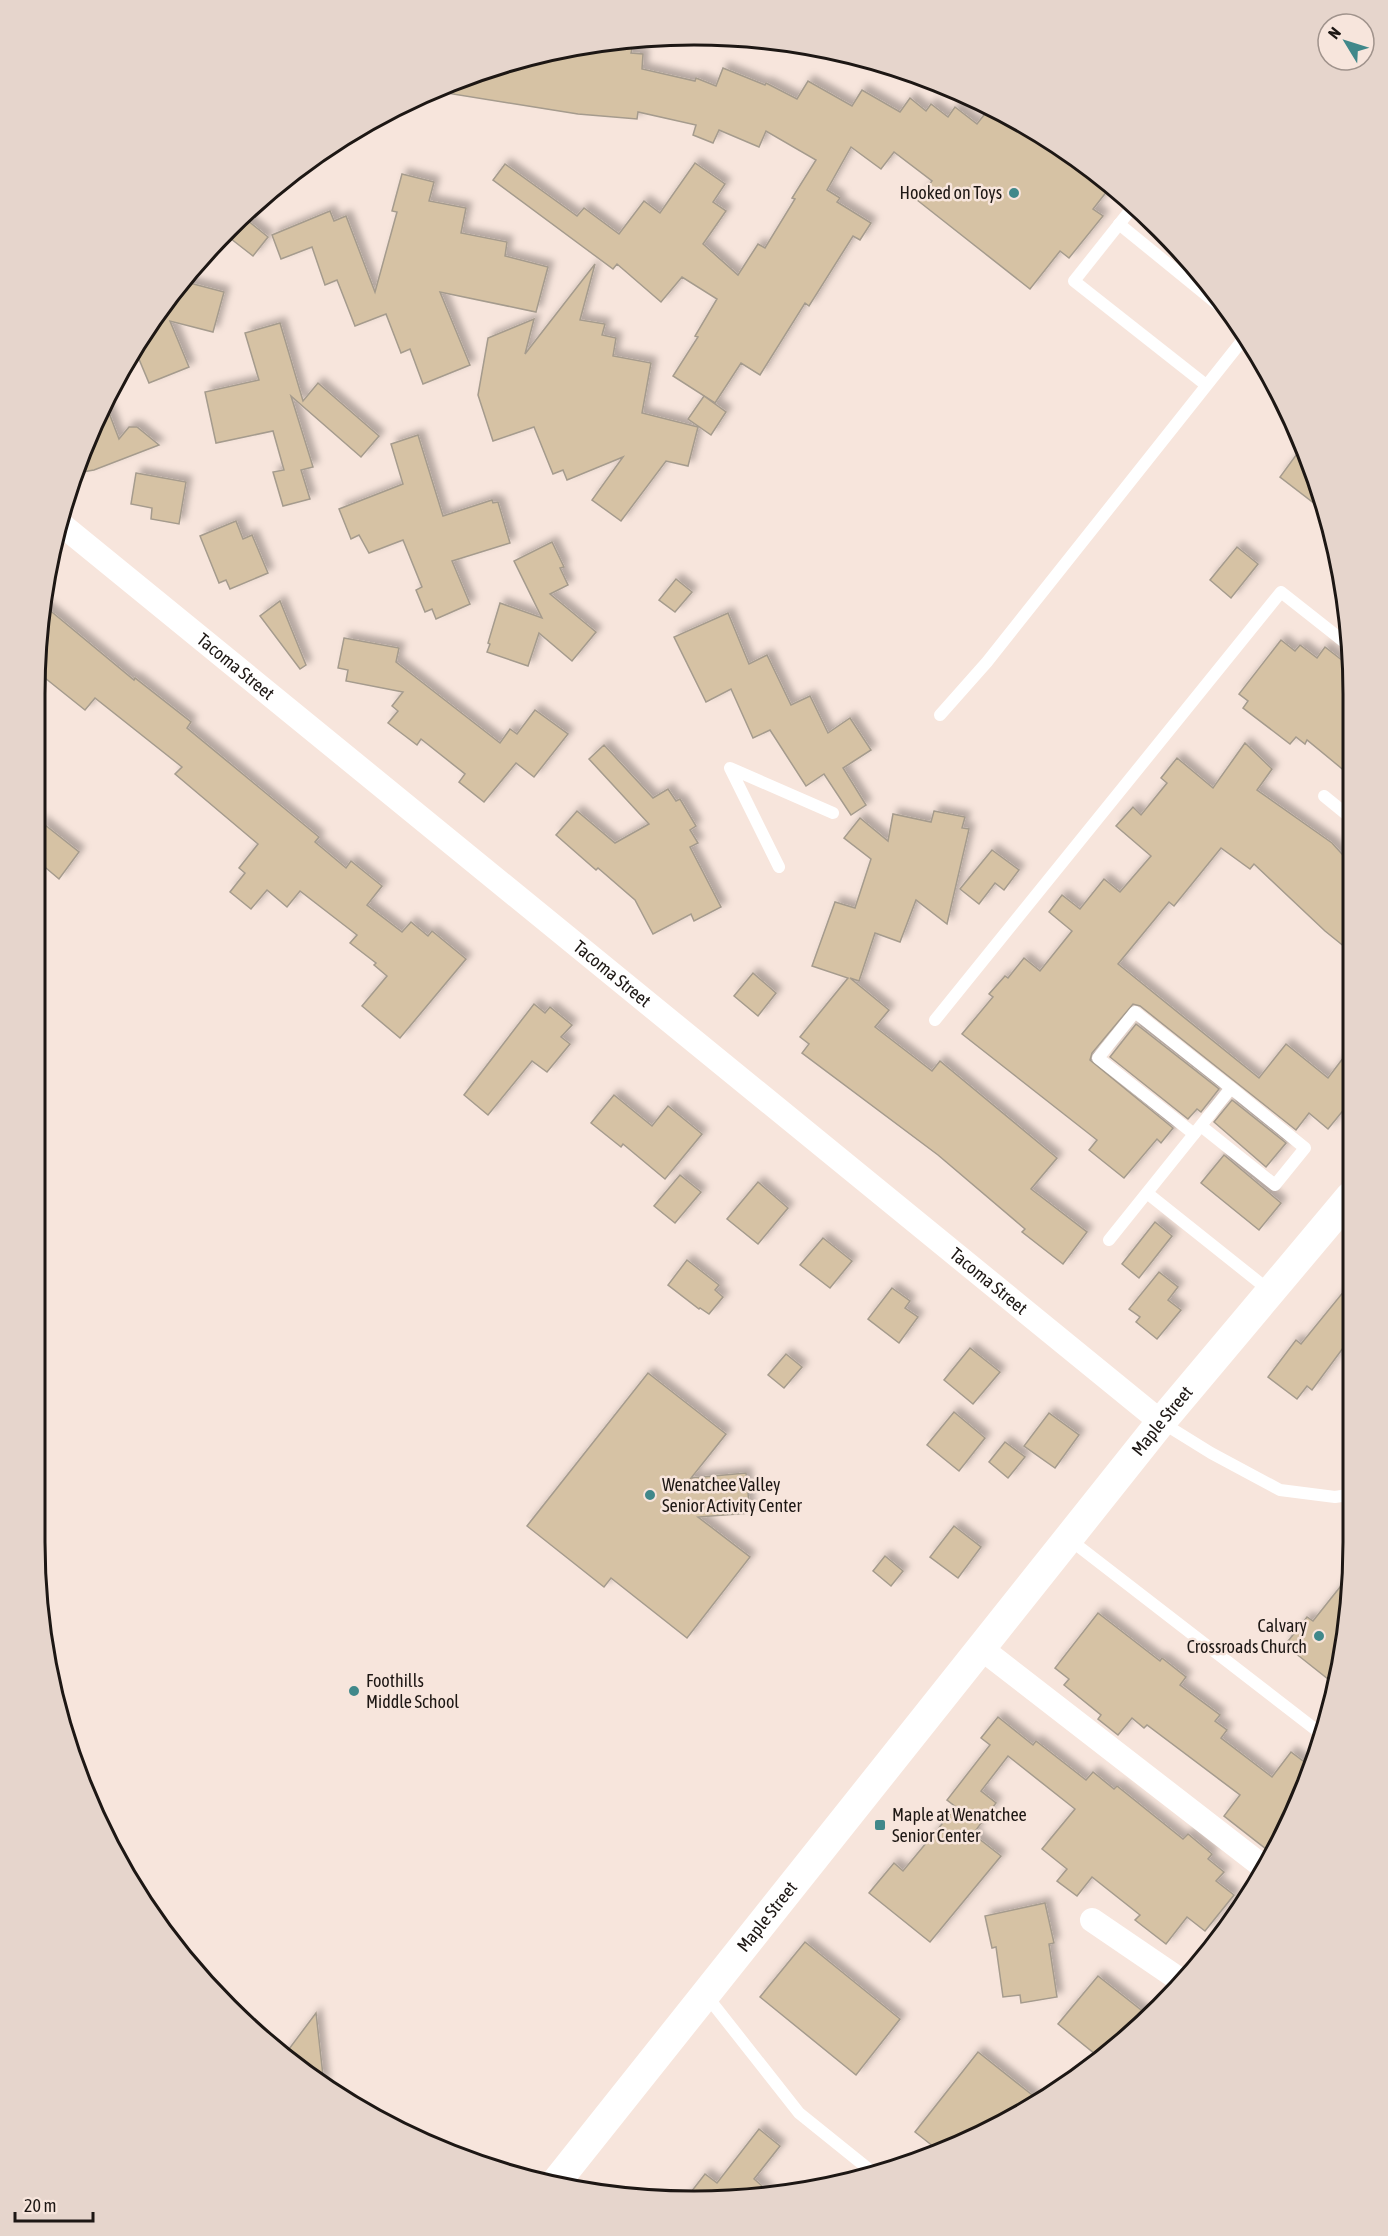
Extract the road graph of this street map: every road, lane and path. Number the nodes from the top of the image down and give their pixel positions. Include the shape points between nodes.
1 (1129, 212) edge
2 (1119, 224) junction
3 (1205, 294) edge
4 (1240, 343) edge
5 (1206, 385) junction
6 (66, 529) edge
7 (1340, 639) edge
8 (940, 715) dead end
9 (1324, 796) dead end
10 (1343, 811) edge
11 (834, 813) dead end
12 (779, 867) dead end
13 (935, 1020) dead end
14 (1231, 1088) junction
15 (1198, 1130) junction
16 (1147, 1193) junction
17 (1343, 1205) edge
18 (1109, 1240) dead end
19 (1270, 1292) junction
20 (1161, 1422) junction
21 (1343, 1496) edge
22 (1069, 1539) junction
23 (982, 1649) junction
24 (1315, 1729) edge
25 (1258, 1863) edge
26 (1092, 1920) dead end
27 (1176, 1977) edge
28 (706, 1995) junction
29 (867, 2168) edge
30 (560, 2177) edge

1 - 2 lane
2 - 3 lane
2 - 5 lane via 1074,281
4 - 5 lane
5 - 8 lane via 987,662
6 - 20 street, Tacoma Street
7 - 13 lane via 1281,592
9 - 10 lane
11 - 12 lane via 730,768
14 - 15 lane
14 - 15 lane via 1305,1148 1275,1185
14 - 15 lane via 1135,1012 1098,1058
15 - 16 lane
16 - 18 lane
16 - 19 lane
17 - 19 street, Maple Street
19 - 20 street, Maple Street
20 - 21 lane via 1280,1490
20 - 22 street, Maple Street
22 - 23 street, Maple Street
22 - 24 lane
23 - 25 street
23 - 28 street, Maple Street
26 - 27 street
28 - 29 lane via 799,2113
28 - 30 street, Maple Street

